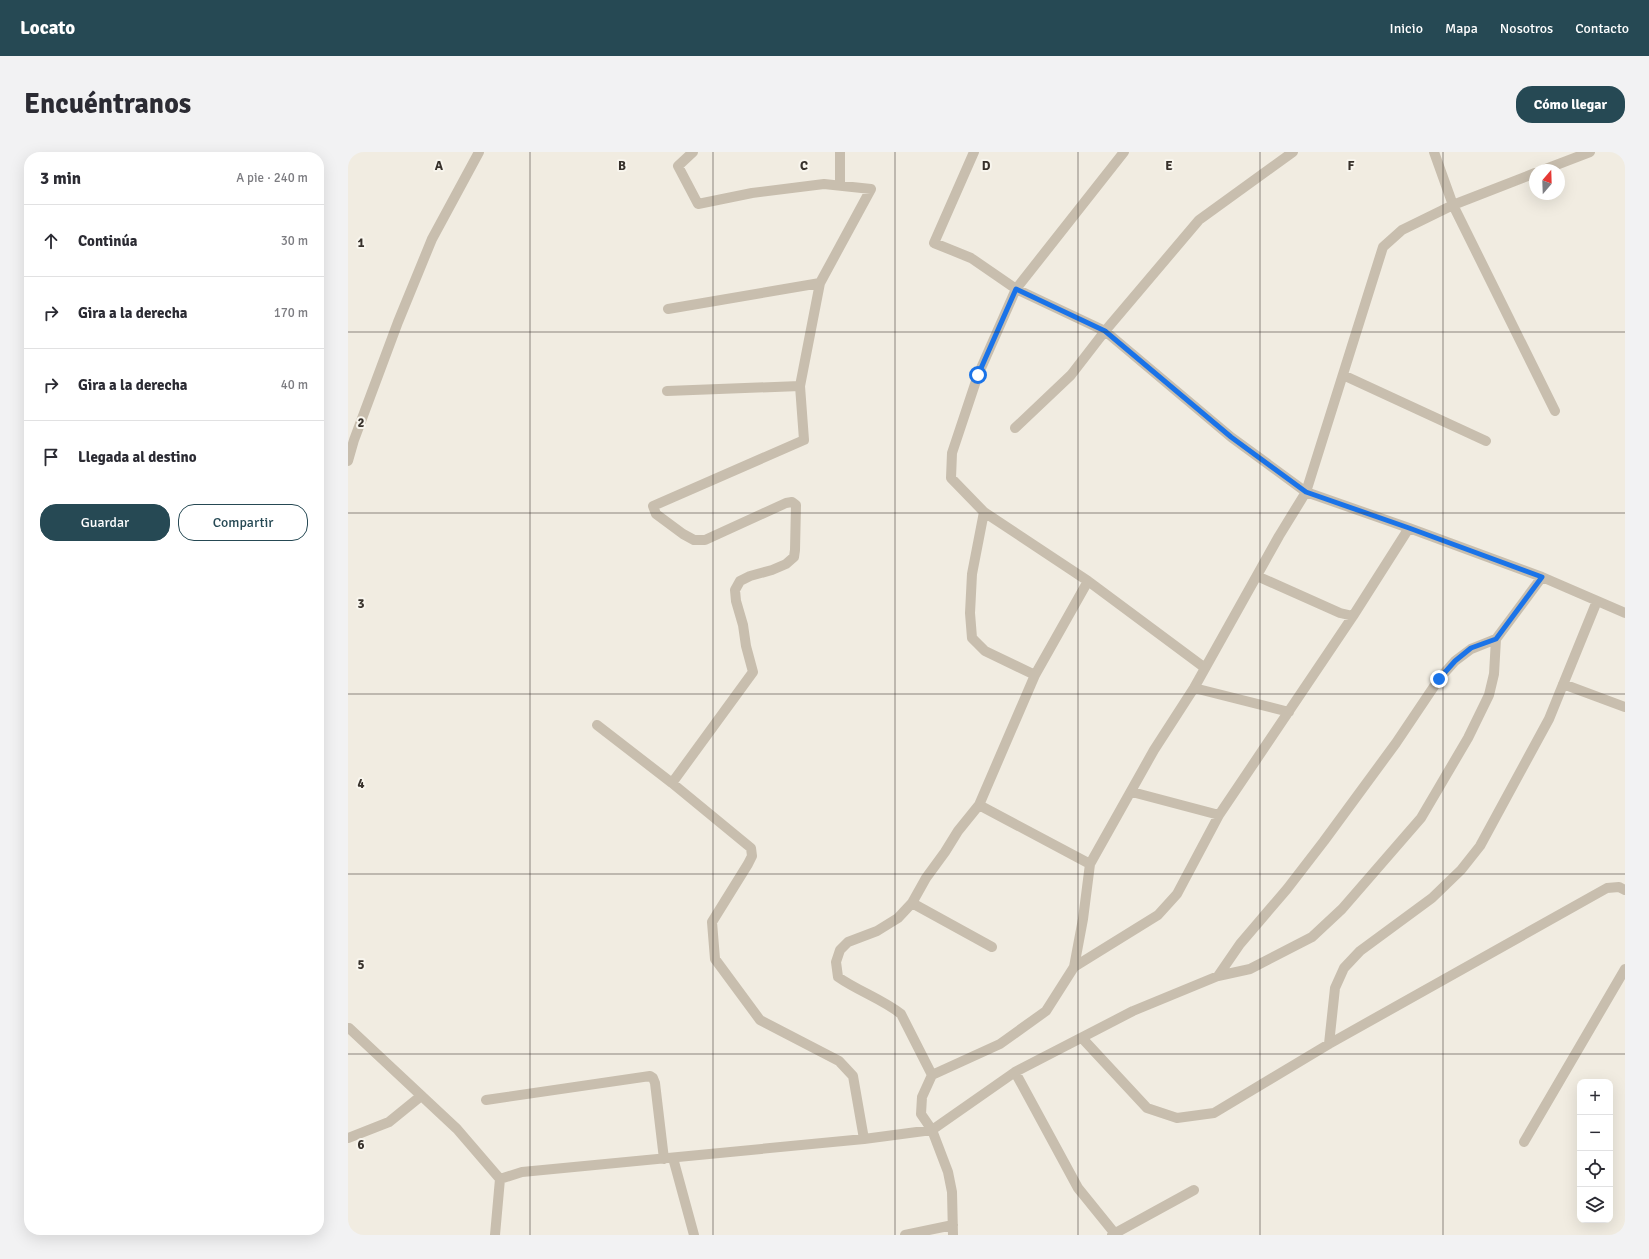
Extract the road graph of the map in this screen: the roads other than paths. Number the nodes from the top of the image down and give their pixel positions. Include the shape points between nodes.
1 (479, 152) edge
2 (693, 152) edge
3 (840, 152) edge
4 (974, 152) edge
5 (1124, 152) edge
6 (1293, 152) edge
7 (1434, 152) edge
8 (1590, 152) edge
9 (1559, 164) edge
10 (1529, 175) edge
11 (840, 186) junction
12 (1453, 205) junction
13 (820, 283) junction
14 (1016, 289) junction
15 (668, 309) dead end
16 (1105, 331) junction
17 (1343, 375) junction
18 (800, 386) junction
19 (667, 391) dead end
20 (1555, 411) dead end
21 (1015, 428) dead end
22 (1486, 441) dead end
23 (348, 461) edge
24 (1306, 492) junction
25 (984, 512) junction
26 (1409, 528) junction
27 (1258, 576) junction
28 (1542, 577) junction
29 (1088, 581) junction
30 (1597, 601) junction
31 (1625, 613) edge
32 (1353, 616) junction
33 (1496, 639) junction
34 (1205, 668) junction
35 (1035, 676) junction
36 (1563, 684) junction
37 (1194, 688) junction
38 (1625, 707) edge
39 (1289, 712) junction
40 (597, 725) dead end
41 (672, 783) junction
42 (1132, 792) junction
43 (979, 804) junction
44 (1219, 815) junction
45 (1090, 864) junction
46 (1625, 890) edge
47 (912, 903) junction
48 (992, 947) dead end
49 (1074, 967) junction
50 (1625, 970) edge
51 (1218, 976) junction
52 (349, 1028) dead end
53 (1082, 1038) junction
54 (1329, 1044) junction
55 (1015, 1072) junction
56 (932, 1075) junction
57 (421, 1096) junction
58 (486, 1100) dead end
59 (932, 1130) junction
60 (348, 1138) edge
61 (864, 1139) junction
62 (1524, 1142) dead end
63 (668, 1158) junction
64 (500, 1179) junction
65 (1194, 1190) dead end
66 (953, 1230) edge
67 (1115, 1234) edge
68 (495, 1235) edge
69 (694, 1235) edge
70 (905, 1235) edge

1 - 23 street via 432,238 398,322
2 - 11 street via 678,166 698,204 752,193 824,184
3 - 11 street
4 - 14 street via 934,243 972,258
5 - 14 street
6 - 16 street via 1199,220
7 - 12 street
8 - 9 street
10 - 12 street
11 - 13 street via 871,189
12 - 17 street via 1402,230 1383,247
12 - 20 street
13 - 15 street
13 - 18 street
14 - 16 street
14 - 25 street via 978,375 952,453 952,478
16 - 21 street via 1071,374
16 - 24 street via 1231,437
17 - 22 street
17 - 24 street
18 - 19 street
18 - 41 street via 804,440 653,506 656,514 683,534 694,540 705,540 786,503 792,502 796,505 794,557 786,564 750,576 740,582 735,590 753,672
24 - 26 street
24 - 27 street
25 - 29 street
25 - 35 street via 972,574 972,638 985,651
26 - 28 street
26 - 32 street
27 - 32 street via 1340,613
27 - 34 street
28 - 30 street
28 - 33 street
29 - 34 street
29 - 35 street
30 - 31 street
30 - 36 street
32 - 39 street
33 - 51 street via 1471,648 1439,679 1324,841 1240,944
33 - 51 street via 1494,674 1489,695 1468,738 1421,818 1342,909 1312,937 1250,969
34 - 37 street
35 - 43 street
36 - 38 street
36 - 54 street via 1549,719 1518,779 1475,852 1461,870 1432,898 1360,951 1344,968 1335,988
37 - 39 street
37 - 42 street via 1154,750
39 - 44 street
40 - 41 street
41 - 61 street via 751,848 752,856 748,864 712,922 716,959 760,1020 839,1061 852,1076
42 - 44 street
42 - 45 street
43 - 45 street
43 - 47 street via 926,878
44 - 49 street via 1177,894 1158,915
45 - 49 street
46 - 54 street via 1607,888
47 - 48 street
47 - 56 street via 898,918 877,931 848,942 840,950 836,962 838,977 901,1014
49 - 56 street via 1046,1012 1000,1044
50 - 62 street
51 - 53 street via 1133,1011
52 - 57 street
53 - 54 street via 1147,1108 1177,1118 1214,1113
53 - 55 street
55 - 59 street
55 - 67 street via 1078,1188
56 - 59 street via 922,1097 921,1114
57 - 60 street via 389,1122
57 - 64 street via 457,1129
58 - 63 street via 650,1076 654,1078
59 - 61 street
59 - 66 street via 948,1172 952,1192
61 - 63 street
63 - 64 street via 522,1172
63 - 69 street
64 - 68 street
65 - 67 street
66 - 70 street

